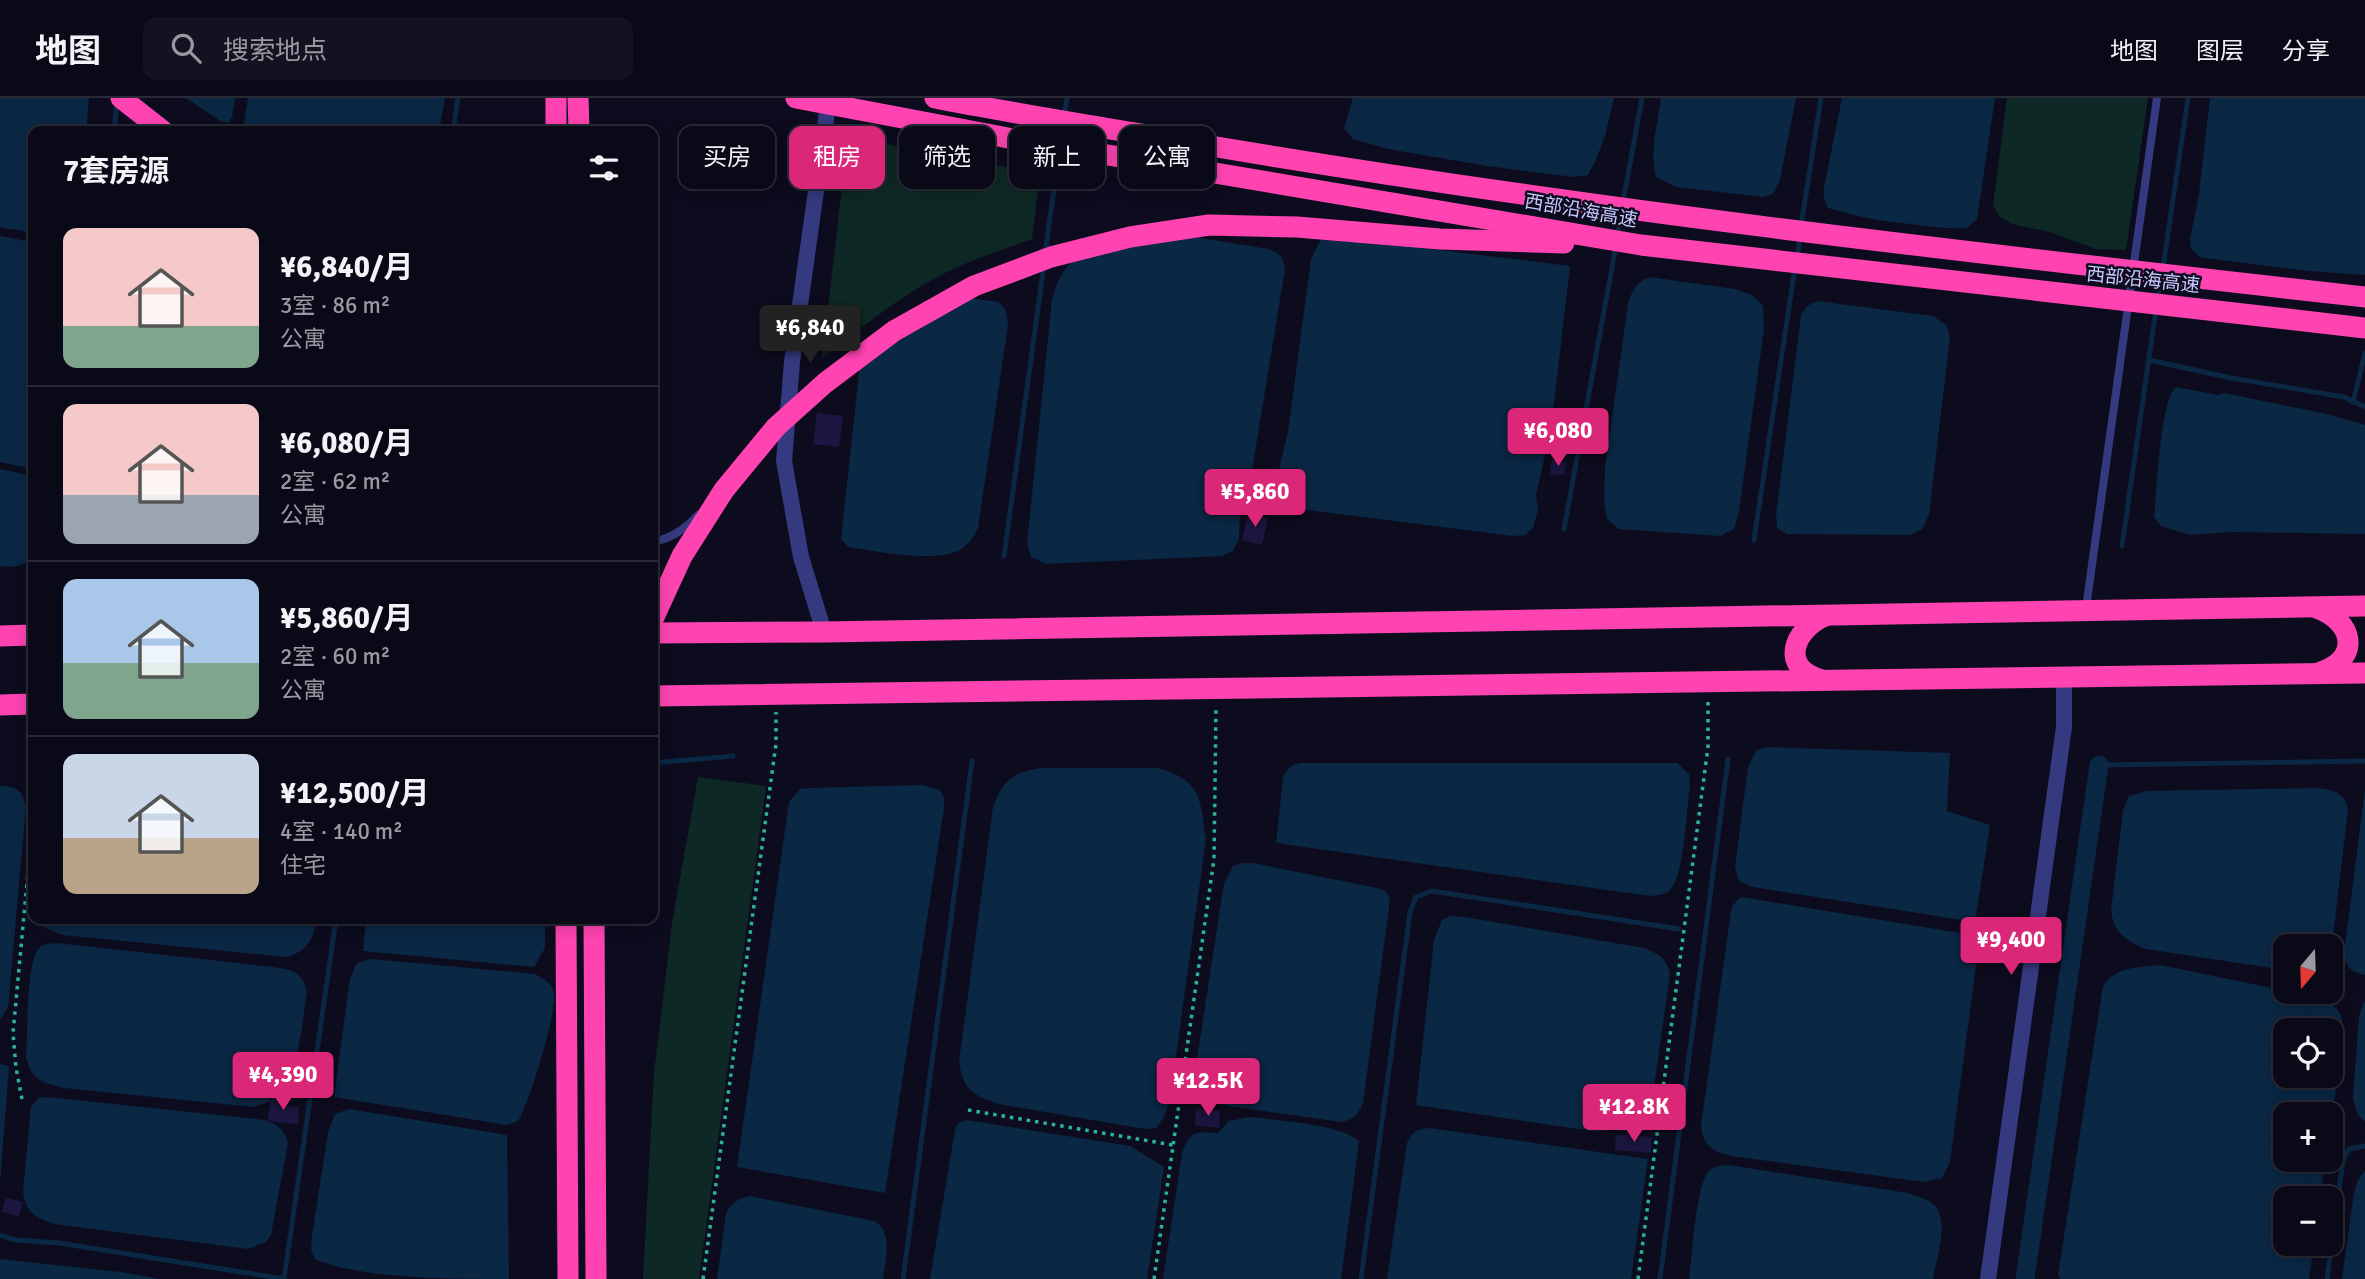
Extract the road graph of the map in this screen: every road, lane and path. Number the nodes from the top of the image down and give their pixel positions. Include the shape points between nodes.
1 (121, 98) edge
2 (556, 98) edge
3 (578, 98) edge
4 (796, 98) edge
5 (829, 98) edge
6 (935, 98) edge
7 (2157, 98) edge
8 (157, 126) edge
9 (556, 126) edge
10 (579, 126) edge
11 (1642, 245) junction
12 (2365, 297) edge
13 (2365, 328) edge
14 (789, 405) junction
15 (658, 541) edge
16 (2365, 606) edge
17 (2315, 607) junction
18 (658, 608) edge
19 (2085, 611) junction
20 (1825, 615) junction
21 (824, 632) junction
22 (658, 633) edge
23 (28, 635) edge
24 (0, 636) edge
25 (2365, 673) edge
26 (2316, 674) junction
27 (2064, 678) junction
28 (1826, 681) junction
29 (1709, 682) junction
30 (1216, 689) junction
31 (776, 695) junction
32 (658, 696) edge
33 (28, 704) edge
34 (0, 705) edge
35 (28, 872) edge
36 (566, 924) edge
37 (594, 924) edge
38 (22, 1099) dead end
39 (968, 1110) dead end
40 (1173, 1145) junction
41 (568, 1279) edge
42 (596, 1279) edge
43 (703, 1279) edge
44 (1154, 1279) edge
45 (1638, 1279) edge
46 (1987, 1279) edge

1 - 8 highway
2 - 9 highway
3 - 10 highway
4 - 11 highway, 西部沿海高速, bridge
5 - 14 street
6 - 12 highway, 西部沿海高速, bridge via 1312,164 1578,202 1901,245
7 - 19 lane
11 - 13 highway, 西部沿海高速, bridge
11 - 18 highway, bridge via 1209,225 1130,237 1051,257 974,286 894,331 825,383 776,427 724,490 682,556
14 - 15 lane via 697,517
14 - 21 street via 784,461 791,508
16 - 17 highway
17 - 19 highway
17 - 26 highway via 2339,620 2349,641 2339,664
19 - 20 highway
20 - 21 highway
20 - 28 highway via 1803,629 1795,651 1803,671
21 - 22 highway
23 - 24 highway
25 - 26 highway
26 - 27 highway
27 - 28 highway
27 - 46 street via 2064,727
28 - 29 highway
29 - 30 highway
29 - 45 path via 1708,747
30 - 31 highway
30 - 40 path via 1214,859
31 - 32 highway
31 - 43 path via 776,744
33 - 34 highway
35 - 38 path via 13,1032
36 - 41 highway
37 - 42 highway
39 - 40 path
40 - 44 path

